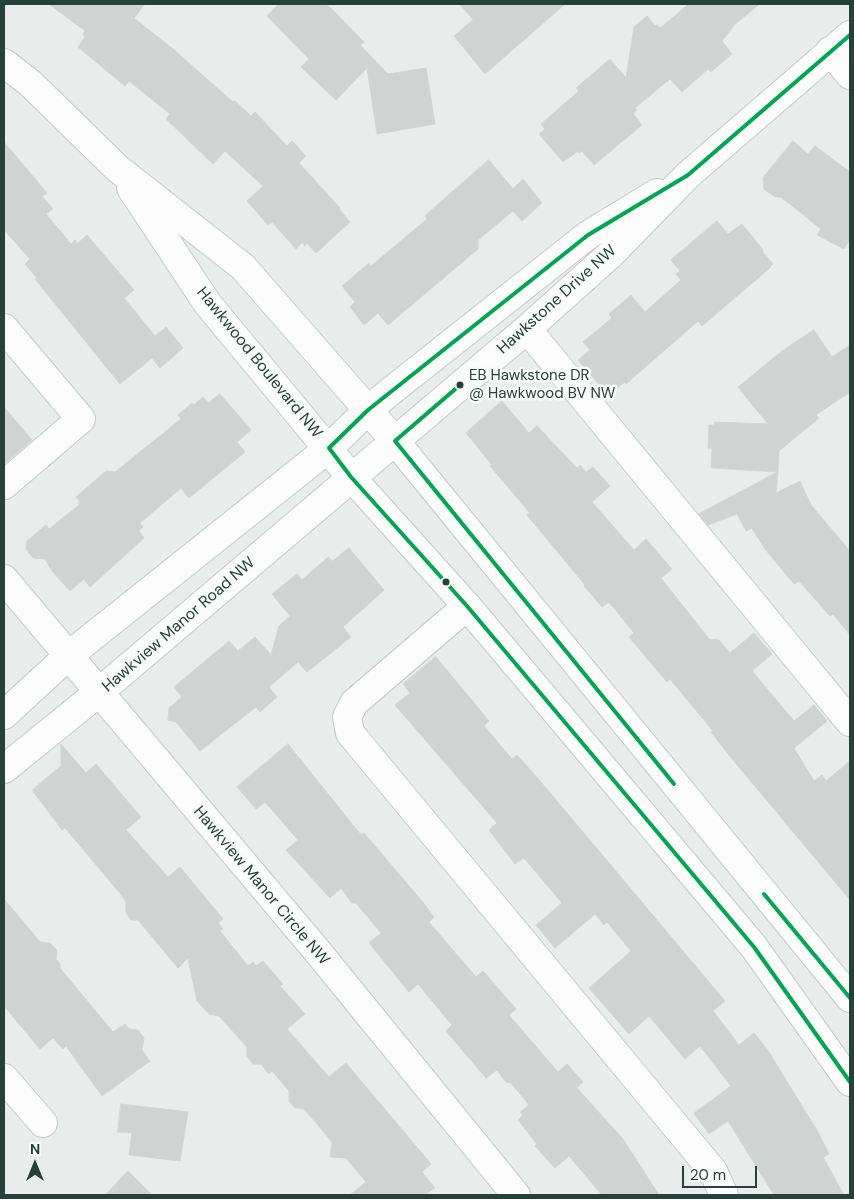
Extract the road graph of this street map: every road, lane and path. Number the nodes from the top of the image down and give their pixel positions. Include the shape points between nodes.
1 (840, 43) edge
2 (4, 63) edge
3 (850, 75) edge
4 (118, 168) junction
5 (688, 174) junction
6 (4, 328) edge
7 (526, 329) junction
8 (368, 410) junction
9 (395, 441) junction
10 (329, 448) junction
11 (352, 477) junction
12 (4, 485) edge
13 (4, 579) edge
14 (467, 606) junction
15 (68, 656) junction
16 (98, 694) junction
17 (4, 715) edge
18 (850, 722) edge
19 (4, 769) edge
20 (787, 923) junction
21 (754, 947) junction
22 (850, 998) edge
23 (4, 1078) edge
24 (850, 1082) edge
25 (43, 1123) dead end
26 (503, 1191) edge
27 (724, 1195) edge

1 - 3 street, Hawkstone Drive NW
1 - 5 street, Hawkstone Drive NW
2 - 4 street, Hawkwood Boulevard NW via 30,83
4 - 8 street, Hawkwood Boulevard NW via 243,267
4 - 10 street, Hawkwood Boulevard NW via 207,303
5 - 7 street, Hawkstone Drive NW via 612,253
5 - 8 street, Hawkstone Drive NW via 588,235
6 - 12 street via 81,419
7 - 9 street, Hawkstone Drive NW
7 - 18 street
8 - 9 street, Hawkwood Boulevard NW
8 - 10 street, Hawkstone Drive NW
9 - 11 street, Hawkstone Drive NW
9 - 20 street, Hawkwood Boulevard NW
10 - 11 street, Hawkwood Boulevard NW
10 - 15 street
11 - 14 street, Hawkwood Boulevard NW
11 - 16 street, Hawkview Manor Road NW
13 - 15 street, Hawkview Manor Circle NW
14 - 21 street, Hawkwood Boulevard NW
14 - 27 street via 354,702 347,717 350,733 713,1170
15 - 16 street, Hawkview Manor Circle NW
15 - 17 street
16 - 19 street, Hawkview Manor Road NW
16 - 26 street, Hawkview Manor Circle NW via 318,952
20 - 21 street
20 - 22 street, Hawkwood Boulevard NW
21 - 24 street, Hawkwood Boulevard NW
23 - 25 street

